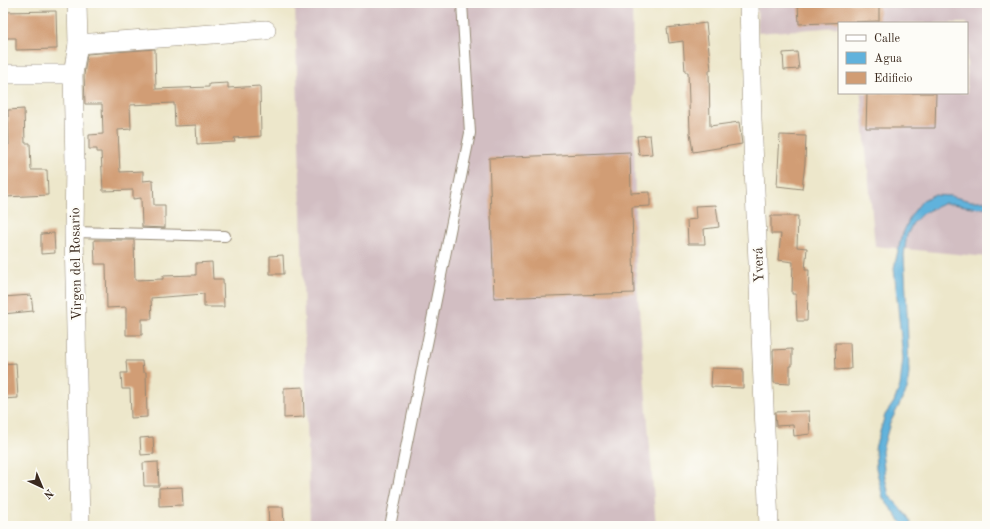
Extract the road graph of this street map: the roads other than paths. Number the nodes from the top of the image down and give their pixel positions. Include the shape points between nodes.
1 (77, 3) edge
2 (462, 3) edge
3 (749, 3) edge
4 (266, 30) dead end
5 (78, 44) junction
6 (3, 74) edge
7 (73, 74) junction
8 (74, 232) junction
9 (225, 236) dead end
10 (80, 526) edge
11 (390, 526) edge
12 (769, 526) edge

1 - 5 street, Virgen del Rosario
2 - 11 lane via 470,133
3 - 12 street, Yverá
4 - 5 street
5 - 7 street, Virgen del Rosario
6 - 7 street
7 - 8 street, Virgen del Rosario
8 - 9 lane
8 - 10 street, Virgen del Rosario

